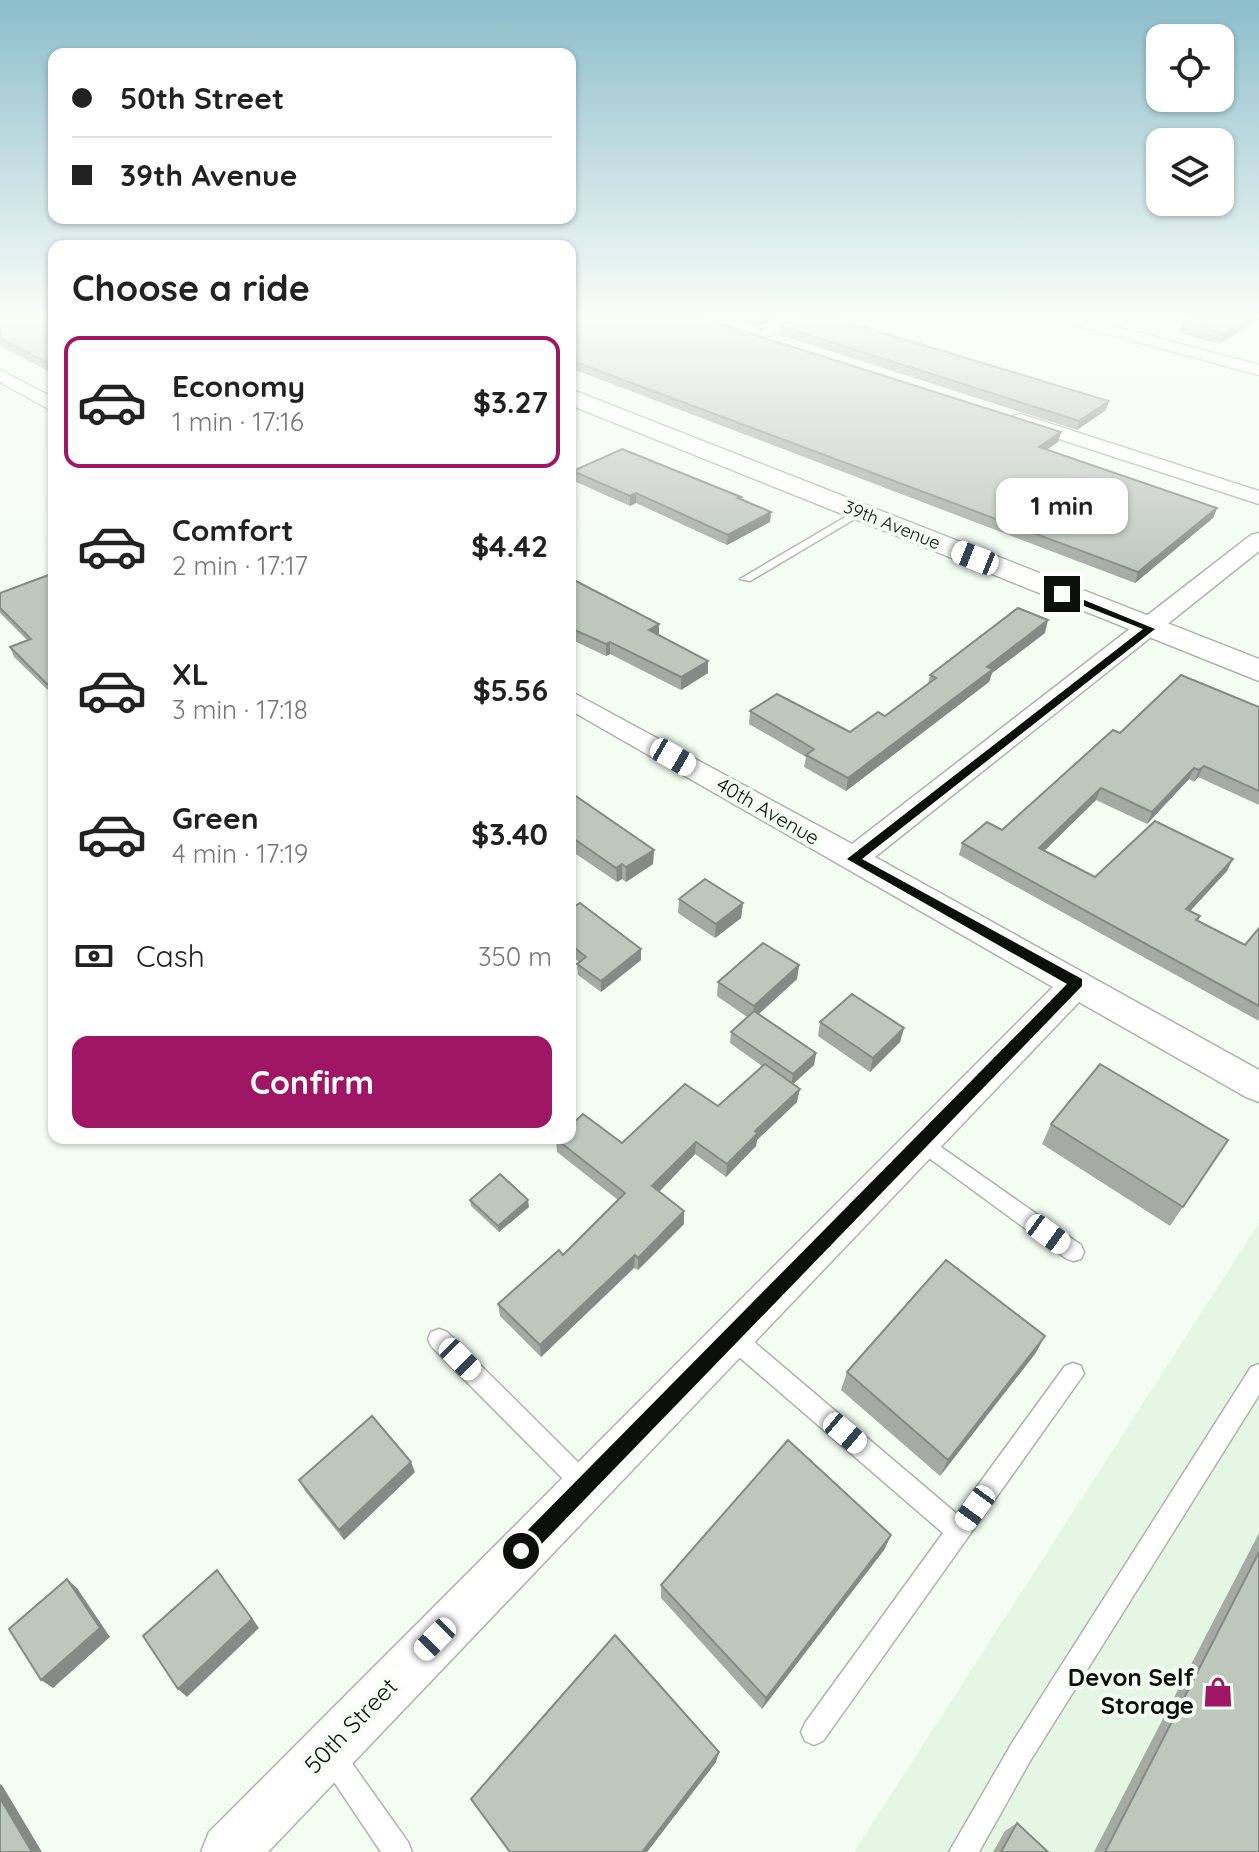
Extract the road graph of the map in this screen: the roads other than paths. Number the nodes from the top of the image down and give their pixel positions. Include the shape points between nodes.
1 (593, 405) edge
2 (1008, 416) edge
3 (1259, 498) edge
4 (859, 512) junction
5 (1259, 540) edge
6 (746, 579) dead end
7 (1150, 629) junction
8 (1259, 671) edge
9 (576, 702) edge
10 (853, 859) junction
11 (1077, 983) junction
12 (1259, 1087) edge
13 (921, 1141) junction
14 (1074, 1252) dead end
15 (731, 1336) junction
16 (439, 1339) dead end
17 (1073, 1374) dead end
18 (1259, 1375) edge
19 (585, 1485) junction
20 (959, 1531) junction
21 (814, 1732) dead end
22 (327, 1750) junction
23 (229, 1852) edge
24 (398, 1852) edge
25 (963, 1852) edge

1 - 4 main road, 39th Avenue
2 - 3 street
4 - 6 lane
4 - 7 main road, 39th Avenue
5 - 7 street
7 - 8 main road, 39th Avenue
7 - 10 street
9 - 10 street, 40th Avenue
10 - 11 street, 40th Avenue
11 - 12 street, 40th Avenue
11 - 13 street, 50th Street
13 - 14 lane
13 - 15 street, 50th Street
15 - 19 street, 50th Street
15 - 20 lane
16 - 19 lane
17 - 20 lane
18 - 25 lane
19 - 22 street, 50th Street
20 - 21 lane
22 - 23 street, 50th Street
22 - 24 lane

